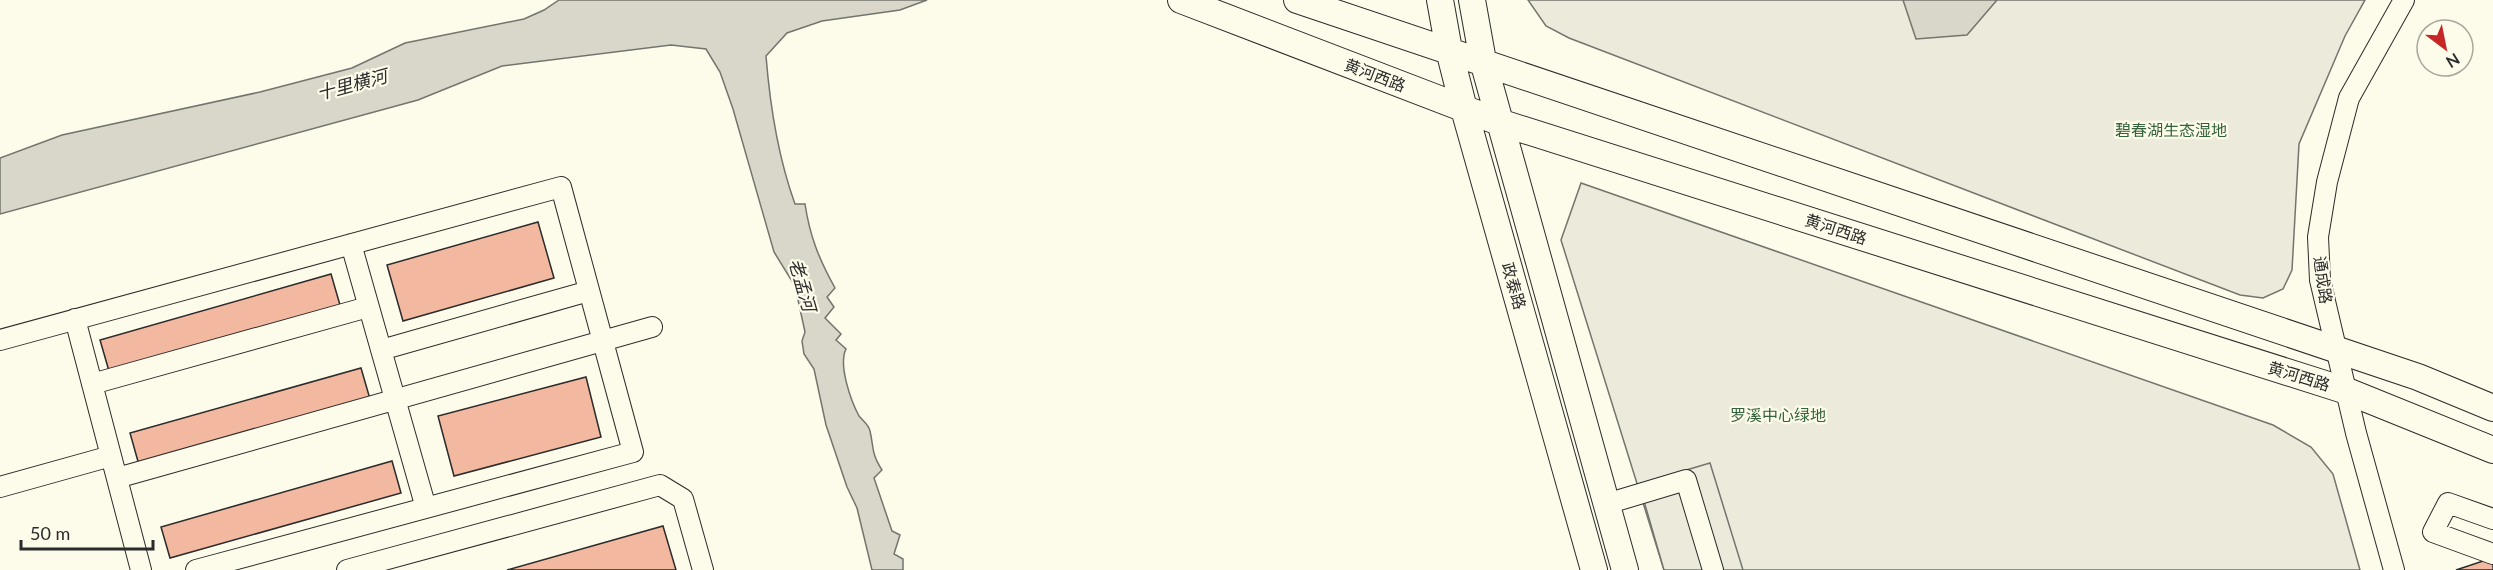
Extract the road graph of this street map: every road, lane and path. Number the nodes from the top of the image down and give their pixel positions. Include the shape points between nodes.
1 (1181, 0) edge
2 (1298, 0) edge
3 (1440, 0) edge
4 (1472, 0) edge
5 (2404, 0) edge
6 (1449, 50) junction
7 (1483, 61) junction
8 (1464, 109) junction
9 (1499, 122) junction
10 (351, 244) junction
11 (589, 291) junction
12 (368, 308) junction
13 (75, 319) junction
14 (652, 327) dead end
15 (0, 340) edge
16 (603, 341) junction
17 (381, 350) junction
18 (2337, 350) junction
19 (92, 384) junction
20 (2347, 391) junction
21 (395, 400) junction
22 (2493, 408) edge
23 (2493, 450) edge
24 (111, 456) junction
25 (117, 478) junction
26 (0, 487) edge
27 (1606, 504) junction
28 (426, 508) junction
29 (2493, 519) edge
30 (2493, 554) edge
31 (141, 570) edge
32 (196, 570) edge
33 (347, 570) edge
34 (703, 570) edge
35 (1594, 570) edge
36 (1625, 570) edge
37 (1713, 570) edge
38 (2394, 570) edge

1 - 8 main road, 黄河西路
2 - 6 main road
3 - 6 main road, 政泰路
4 - 7 main road, 政泰路
5 - 18 street, 通成路 via 2349,98 2327,182 2318,237 2320,280
6 - 7 main road
6 - 8 main road, 政泰路
7 - 9 main road, 政泰路
7 - 18 main road
8 - 9 main road, 黄河西路
8 - 35 main road, 政泰路
9 - 20 main road, 黄河西路
9 - 27 main road, 政泰路
10 - 11 street via 561,187
10 - 12 street
10 - 13 street
11 - 16 street
11 - 17 street
12 - 17 street
12 - 19 street
13 - 15 street
13 - 19 street
14 - 16 street
16 - 21 street
16 - 28 street via 633,452
17 - 21 street
18 - 20 street, 通成路
18 - 22 main road
19 - 24 street
20 - 23 main road, 黄河西路
20 - 38 street, 通成路
21 - 25 street
21 - 28 street
24 - 25 street
24 - 26 street
25 - 31 street
27 - 36 main road, 政泰路
27 - 37 street via 1686,480
28 - 32 street
29 - 30 street via 2448,503 2433,532
33 - 34 street via 660,485 683,499

